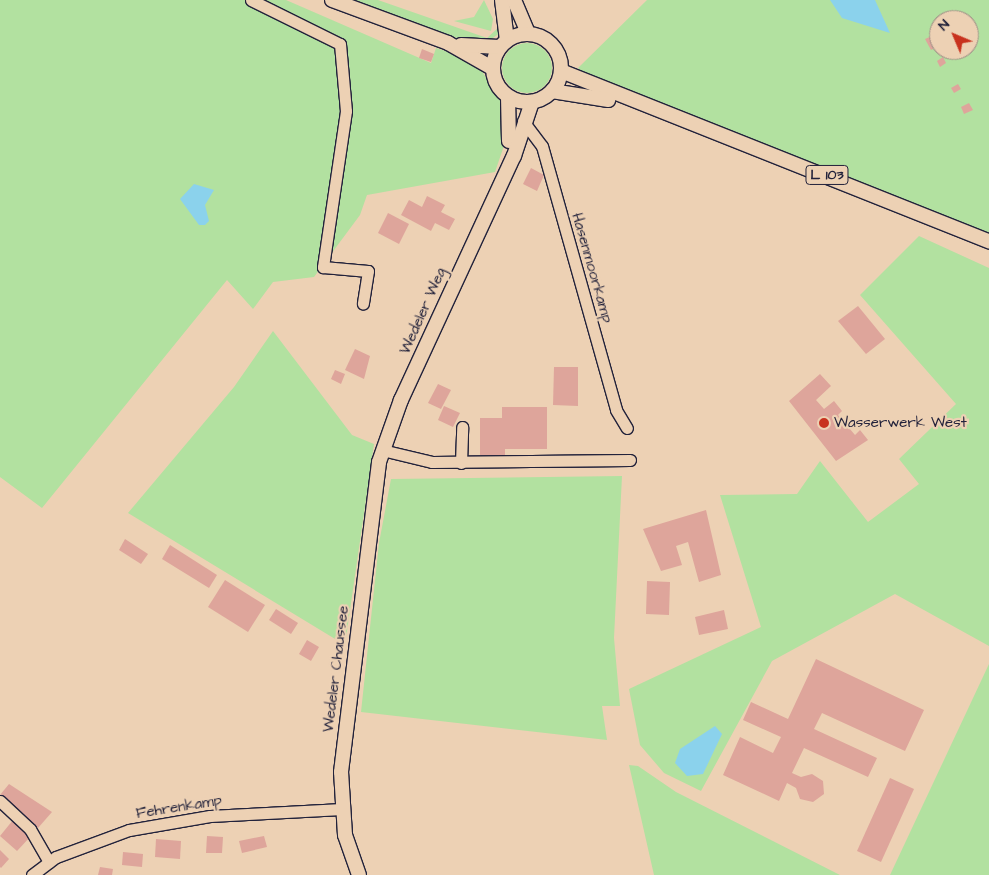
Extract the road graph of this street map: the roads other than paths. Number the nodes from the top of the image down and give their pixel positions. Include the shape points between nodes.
1 (251, 0) edge
2 (332, 0) edge
3 (502, 0) edge
4 (514, 0) edge
5 (528, 33) junction
6 (448, 43) junction
7 (503, 43) junction
8 (492, 68) junction
9 (561, 71) junction
10 (552, 91) junction
11 (508, 97) junction
12 (532, 102) junction
13 (643, 106) junction
14 (523, 121) junction
15 (503, 173) junction
16 (989, 241) edge
17 (363, 304) dead end
18 (462, 427) dead end
19 (627, 428) dead end
20 (382, 450) junction
21 (630, 460) dead end
22 (461, 463) junction
23 (378, 465) joint
24 (0, 801) edge
25 (342, 808) junction
26 (49, 862) junction
27 (32, 875) edge
28 (359, 875) edge

1 - 17 street via 340,44 346,111 323,267 368,271
2 - 6 main road
3 - 7 main road
4 - 5 main road
5 - 7 main road
5 - 9 main road via 549,41 560,60
6 - 7 main road
6 - 8 main road
7 - 8 main road
8 - 11 main road via 494,80
9 - 10 main road
9 - 13 main road, L 103
10 - 12 main road
10 - 13 main road, L 103
11 - 12 main road
11 - 15 main road, Wedeler Weg via 512,132
12 - 14 main road, Wedeler Weg
13 - 16 main road, L 103 via 782,156
14 - 15 main road, Wedeler Weg via 514,156
14 - 19 street, Hasenmoorkamp via 542,146 616,410
15 - 20 main road, Wedeler Weg
18 - 22 street
20 - 22 street via 432,462
20 - 23 main road, Wedeler Weg
21 - 22 street
23 - 25 main road, Wedeler Chaussee via 344,735
24 - 26 street via 30,830
25 - 26 street, Fehrenkamp via 210,816 129,830
25 - 28 main road, Wedeler Chaussee
26 - 27 street, Fehrenkamp

